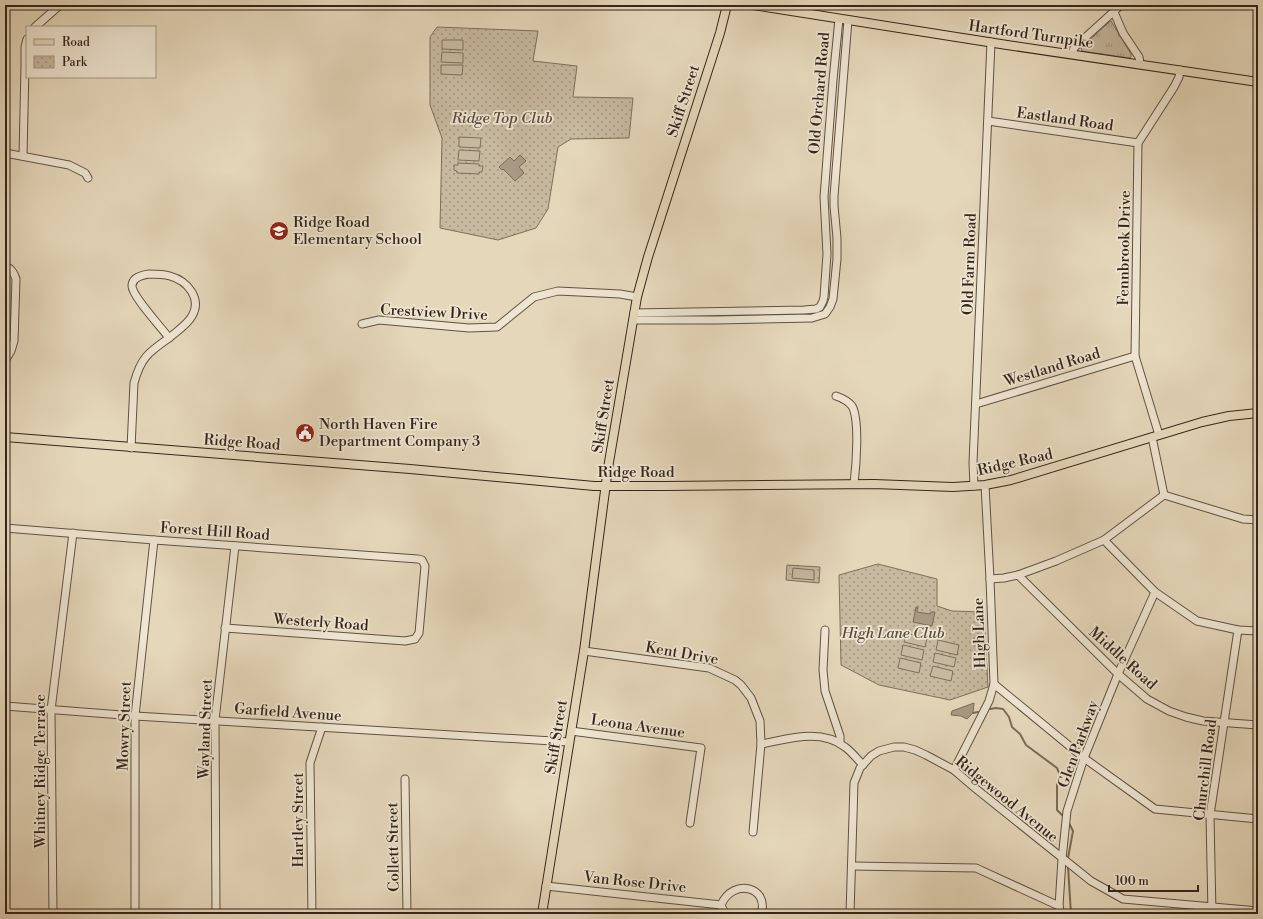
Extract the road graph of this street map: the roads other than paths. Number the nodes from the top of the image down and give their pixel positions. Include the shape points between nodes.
1 (60, 5) edge
2 (727, 5) edge
3 (753, 5) edge
4 (1121, 5) edge
5 (798, 9) edge
6 (1114, 12) junction
7 (839, 19) junction
8 (848, 20) junction
9 (36, 26) edge
10 (991, 42) junction
11 (26, 44) edge
12 (1072, 54) junction
13 (1140, 64) junction
14 (1180, 70) junction
15 (1258, 82) edge
16 (988, 121) junction
17 (1138, 143) junction
18 (5, 153) edge
19 (24, 156) junction
20 (826, 169) junction
21 (837, 170) junction
22 (88, 178) dead end
23 (824, 205) junction
24 (834, 206) junction
25 (5, 266) edge
26 (637, 297) junction
27 (822, 305) junction
28 (828, 310) junction
29 (735, 311) junction
30 (634, 316) junction
31 (735, 319) junction
32 (362, 324) dead end
33 (169, 338) junction
34 (1135, 356) junction
35 (5, 361) edge
36 (836, 396) dead end
37 (976, 404) junction
38 (1258, 413) edge
39 (1156, 436) junction
40 (5, 438) edge
41 (131, 448) junction
42 (854, 484) junction
43 (606, 486) junction
44 (974, 486) junction
45 (985, 486) junction
46 (1164, 494) junction
47 (1258, 520) edge
48 (5, 528) edge
49 (73, 533) junction
50 (154, 540) junction
51 (1104, 540) junction
52 (235, 546) junction
53 (1018, 576) junction
54 (990, 579) junction
55 (1155, 592) junction
56 (226, 628) junction
57 (825, 630) dead end
58 (1238, 630) junction
59 (1258, 631) edge
60 (415, 639) joint
61 (584, 651) junction
62 (1118, 674) junction
63 (994, 684) junction
64 (5, 706) edge
65 (51, 710) junction
66 (135, 716) junction
67 (216, 720) junction
68 (1224, 722) junction
69 (1258, 725) edge
70 (322, 727) junction
71 (571, 731) junction
72 (569, 742) junction
73 (840, 743) junction
74 (761, 744) junction
75 (1084, 758) junction
76 (863, 765) junction
77 (954, 770) junction
78 (405, 779) dead end
79 (1210, 815) junction
80 (1258, 819) edge
81 (690, 824) dead end
82 (753, 832) dead end
83 (1062, 859) junction
84 (852, 866) junction
85 (546, 886) junction
86 (721, 904) junction
87 (1059, 906) junction
88 (1212, 911) edge
89 (1258, 911) edge
90 (53, 914) edge
91 (136, 914) edge
92 (216, 914) edge
93 (312, 914) edge
94 (407, 914) edge
95 (542, 914) edge
96 (725, 914) edge
97 (761, 914) edge
98 (850, 914) edge
99 (1061, 914) edge

1 - 9 street
2 - 26 main road, Skiff Street
3 - 5 main road, Hartford Turnpike
4 - 6 street
5 - 7 main road, Hartford Turnpike
6 - 12 street via 1078,44
6 - 13 street via 1123,33 1139,57
7 - 8 main road, Hartford Turnpike
7 - 20 street, Old Orchard Road
8 - 10 main road, Hartford Turnpike
8 - 21 street, Old Orchard Road
10 - 12 main road, Hartford Turnpike
10 - 16 street, Old Farm Road
11 - 19 street
12 - 13 main road, Hartford Turnpike
13 - 14 main road, Hartford Turnpike
14 - 15 main road, Hartford Turnpike
14 - 17 street via 1174,87
16 - 17 street, Eastland Road
16 - 37 street, Old Farm Road
17 - 34 street, Fennbrook Drive
18 - 19 street
19 - 22 street via 69,165 85,173
20 - 21 street, Old Orchard Road
20 - 23 street, Old Orchard Road
21 - 24 street, Old Orchard Road
23 - 24 street
23 - 27 street, Old Orchard Road via 827,254
24 - 28 street, Old Orchard Road via 838,238 837,259 833,299
25 - 35 street via 14,273 16,290 14,341
26 - 30 main road, Skiff Street
26 - 32 street, Crestview Drive via 558,291 534,297 497,328 379,320
27 - 28 street
27 - 29 street via 816,309 804,310
28 - 31 street via 825,314 812,318
29 - 30 street
29 - 31 street
30 - 31 street
30 - 43 main road, Skiff Street
33 - 33 street via 134,292 133,282 141,276 149,274 173,277 193,293 195,306 191,317
33 - 41 street via 147,354 136,374
34 - 37 street, Westland Road
34 - 39 street, Fennbrook Drive
36 - 42 street via 851,404 857,419
37 - 44 street, Old Farm Road
38 - 39 main road, Ridge Road via 1216,419
39 - 45 main road, Ridge Road
39 - 46 street, Fennbrook Drive
40 - 41 main road, Ridge Road
41 - 43 main road, Ridge Road
42 - 43 main road, Ridge Road
42 - 44 main road, Ridge Road
43 - 61 main road, Skiff Street
44 - 45 main road, Ridge Road
45 - 54 street, High Lane
46 - 47 street via 1243,519
46 - 51 street
48 - 49 street, Forest Hill Road
49 - 50 street, Forest Hill Road
49 - 65 street, Whitney Ridge Terrace
50 - 52 street, Forest Hill Road
50 - 66 street, Mowry Street
51 - 53 street
51 - 55 street
52 - 56 street, Wayland Street
52 - 60 street, Forest Hill Road via 422,560 425,566 419,633
53 - 54 street
53 - 62 street, Middle Road
54 - 63 street, High Lane
55 - 58 street via 1197,621
55 - 62 street, Glen Parkway
56 - 60 street, Westerly Road via 405,641
56 - 67 street, Wayland Street
57 - 73 street via 825,691
58 - 59 street
58 - 68 street, Churchill Road
61 - 71 main road, Skiff Street
61 - 74 street, Kent Drive via 709,668 735,680 742,685 756,708 760,721
62 - 68 street, Middle Road via 1147,699 1169,711 1202,721
62 - 75 street, Glen Parkway
63 - 75 street
63 - 77 street, High Lane via 989,701
64 - 65 street, Garfield Avenue
65 - 66 street, Garfield Avenue
65 - 90 street, Whitney Ridge Terrace
66 - 67 street, Garfield Avenue
66 - 91 street, Mowry Street
67 - 70 street, Garfield Avenue
67 - 92 street, Wayland Street
68 - 69 street, Middle Road
68 - 79 street, Churchill Road
70 - 72 street, Garfield Avenue
70 - 93 street, Hartley Street via 310,763
71 - 72 main road, Skiff Street
71 - 81 street, Leona Avenue via 701,748
72 - 85 main road, Skiff Street
73 - 74 street via 810,736
73 - 76 street
74 - 82 street, Kent Drive
75 - 79 street via 1155,809
75 - 83 street, Glen Parkway via 1067,811
76 - 77 street, Ridgewood Avenue via 879,751 904,747
76 - 84 street, Ridgewood Avenue via 854,783
77 - 83 street, Ridgewood Avenue
78 - 94 street, Collett Street
79 - 80 street
79 - 88 street, Churchill Road
83 - 87 street, Glen Parkway
83 - 88 street, Ridgewood Avenue via 1091,881 1123,899
84 - 87 street via 976,868
84 - 98 street, Ridgewood Avenue
85 - 86 street, Van Rose Drive
85 - 95 main road, Skiff Street
86 - 96 street
86 - 97 street via 731,891 746,887 759,895 763,909
87 - 99 street, Glen Parkway
88 - 89 street, Ridgewood Avenue

